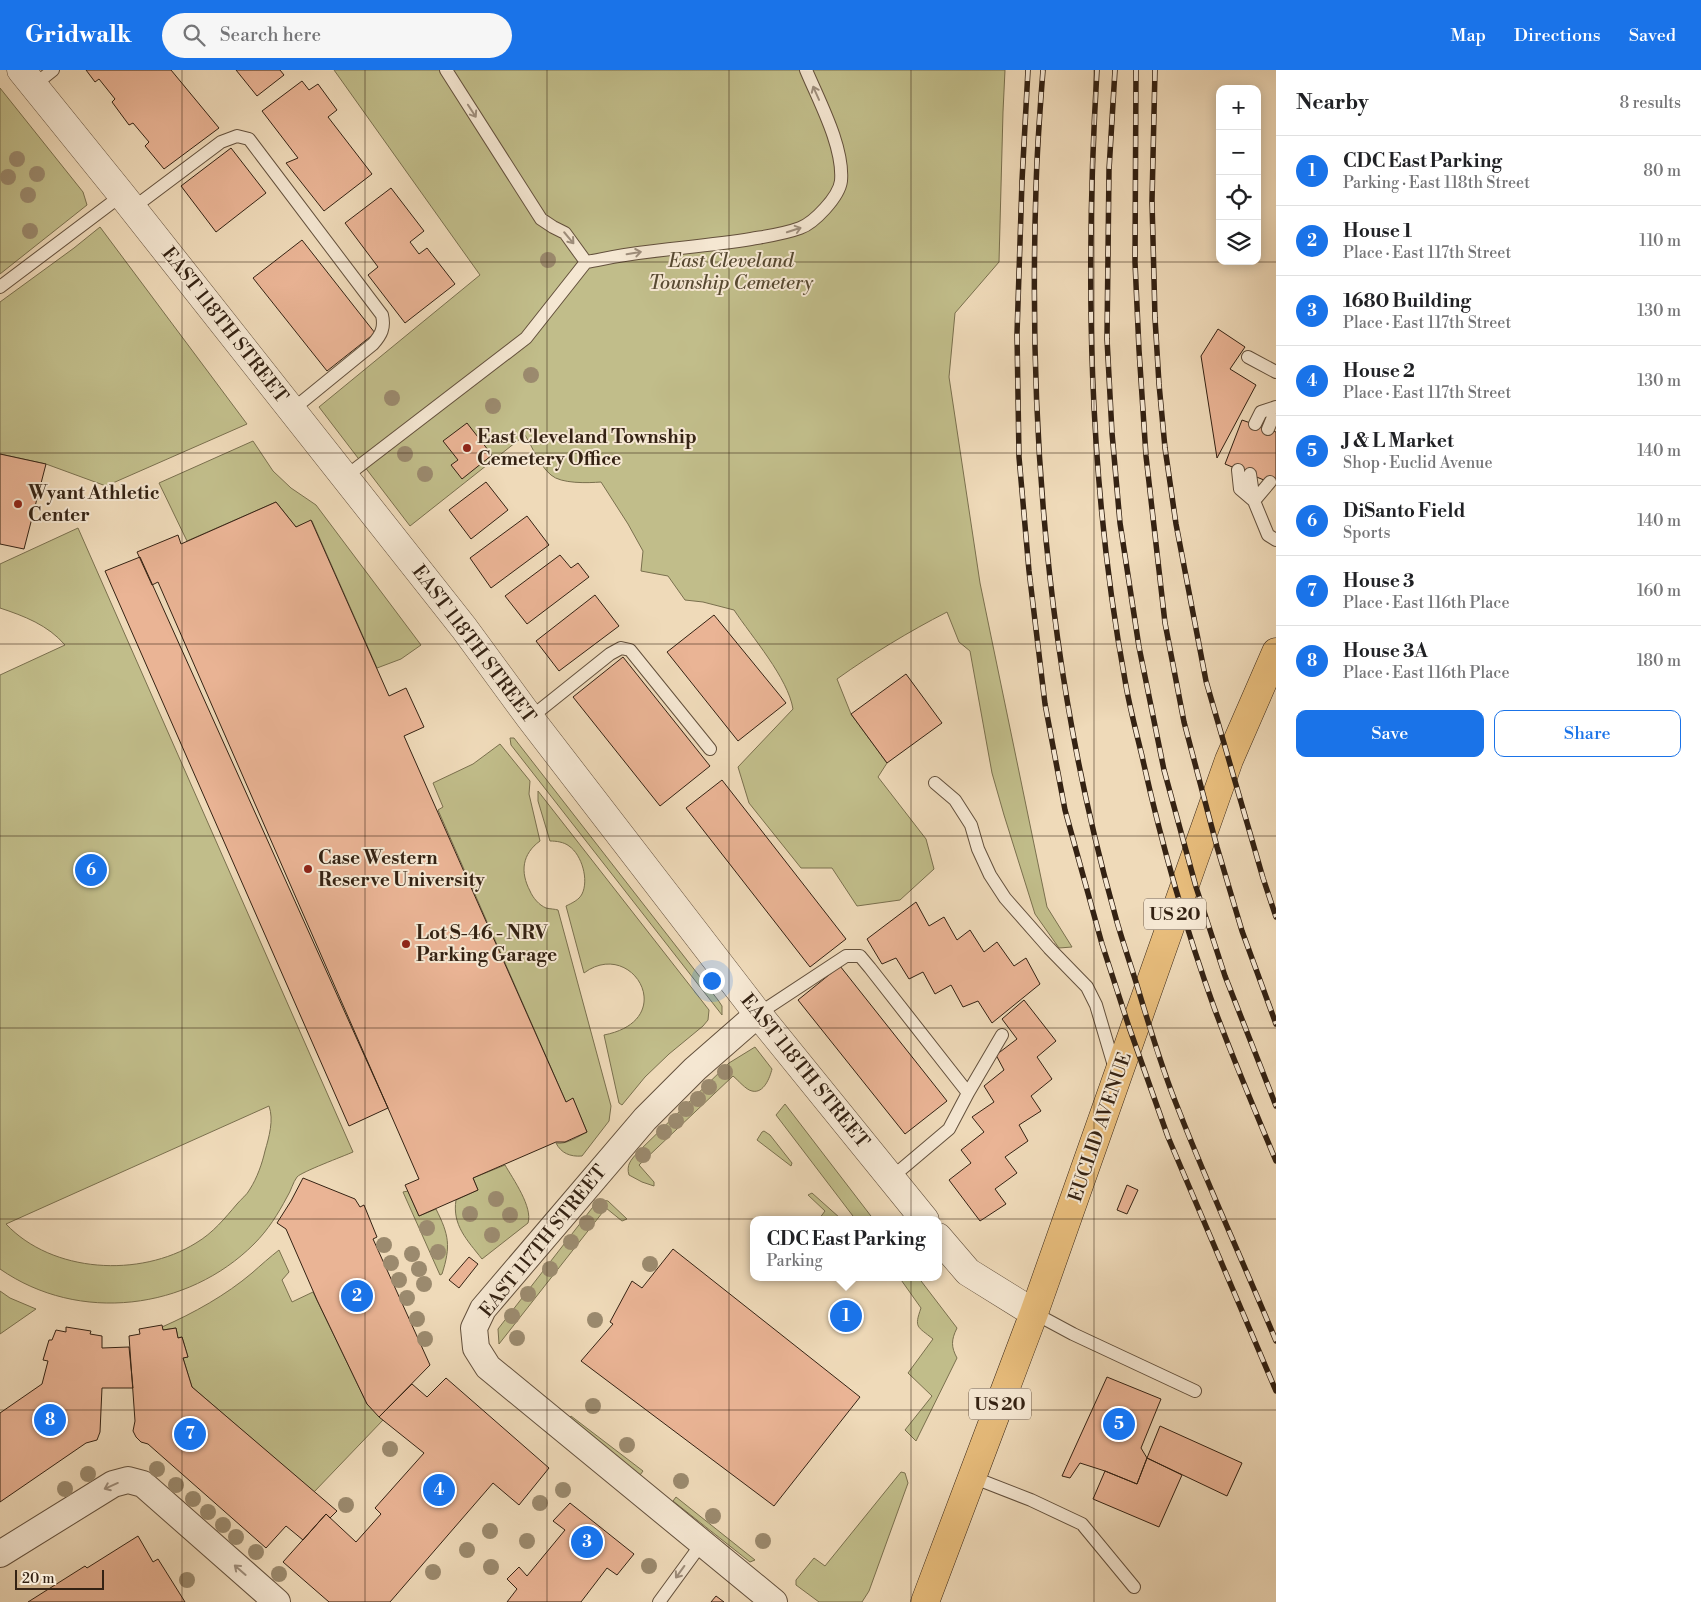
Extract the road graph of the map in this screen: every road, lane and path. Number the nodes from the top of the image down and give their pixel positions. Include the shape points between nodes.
1 (446, 70) edge
2 (806, 70) edge
3 (36, 75) edge
4 (127, 202) junction
5 (586, 262) junction
6 (0, 287) edge
7 (1248, 357) dead end
8 (1276, 372) edge
9 (1276, 409) edge
10 (292, 410) junction
11 (1255, 424) dead end
12 (1268, 429) dead end
13 (1238, 470) dead end
14 (1250, 474) dead end
15 (345, 477) junction
16 (1270, 482) dead end
17 (1254, 501) junction
18 (1276, 540) edge
19 (1274, 661) edge
20 (530, 718) junction
21 (710, 749) dead end
22 (935, 783) dead end
23 (758, 1014) junction
24 (1002, 1035) dead end
25 (1118, 1076) junction
26 (968, 1093) junction
27 (891, 1178) junction
28 (922, 1216) edge
29 (942, 1241) edge
30 (1034, 1313) junction
31 (1195, 1392) dead end
32 (972, 1478) junction
33 (702, 1543) junction
34 (0, 1554) edge
35 (1134, 1587) dead end
36 (277, 1602) edge
37 (659, 1602) edge
38 (774, 1602) edge
39 (925, 1602) edge

1 -> 5 lane via 541,219 565,233
5 -> 2 lane via 778,234 802,228 820,214 834,198 841,182 839,155
3 - 4 street, EAST 118TH STREET
4 - 6 lane
4 - 10 street, EAST 118TH STREET
4 - 10 lane via 222,142 237,136 249,139 382,316 384,324 373,344
5 - 15 lane via 526,338
7 - 8 lane
9 - 11 lane via 1261,412
9 - 12 lane
10 - 15 street, EAST 118TH STREET
13 - 17 lane via 1240,489
14 - 17 lane
15 - 20 street, EAST 118TH STREET
16 - 17 lane
17 - 18 lane via 1268,535
19 - 25 main road, EUCLID AVENUE / US 20 via 1229,760
20 - 21 lane via 621,648 630,650
20 - 23 street, EAST 118TH STREET
22 - 25 lane via 955,800 1005,898 1087,988 1096,1005
23 - 26 lane via 846,956 860,956
23 - 27 street, EAST 118TH STREET
23 - 33 street, EAST 117TH STREET via 645,1119 484,1309 474,1328 476,1348 488,1368
24 - 26 lane
25 - 30 main road, EUCLID AVENUE / US 20
26 - 27 lane via 949,1129
27 - 28 street, EAST 118TH STREET
29 - 30 street via 968,1272
30 - 31 lane
30 - 32 main road, EUCLID AVENUE / US 20
32 - 35 lane via 1082,1524
32 - 39 main road, EUCLID AVENUE / US 20
33 -> 37 lane
33 - 38 street, EAST 117TH STREET
36 -> 34 street via 142,1484 128,1480 113,1484

